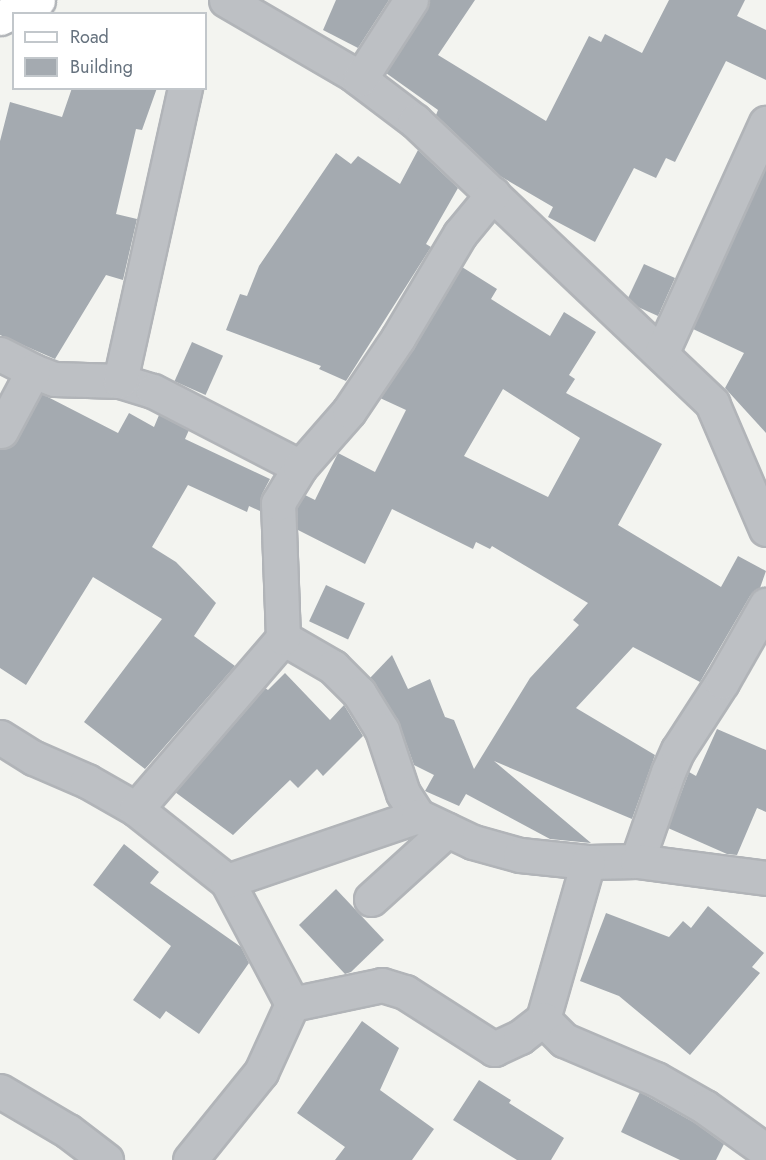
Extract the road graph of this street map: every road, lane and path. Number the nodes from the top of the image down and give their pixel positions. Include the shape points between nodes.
1 (38, 0) edge
2 (217, 0) edge
3 (226, 0) edge
4 (411, 0) edge
5 (13, 12) edge
6 (207, 15) edge
7 (360, 79) junction
8 (185, 90) edge
9 (766, 123) edge
10 (493, 194) junction
11 (0, 354) edge
12 (661, 354) junction
13 (33, 371) junction
14 (120, 381) junction
15 (1, 431) edge
16 (300, 467) junction
17 (766, 529) edge
18 (766, 605) edge
19 (283, 638) junction
20 (0, 736) edge
21 (136, 809) junction
22 (433, 823) junction
23 (637, 861) junction
24 (588, 862) junction
25 (766, 878) edge
26 (227, 881) junction
27 (371, 899) dead end
28 (292, 1004) junction
29 (543, 1019) junction
30 (0, 1091) edge
31 (761, 1152) edge
32 (106, 1160) edge
33 (190, 1160) edge

1 - 5 main road
2 - 6 street
3 - 7 street
4 - 7 street
7 - 10 street via 415,122
8 - 14 street
9 - 12 street
10 - 12 street
10 - 16 street via 460,234 349,411
11 - 13 street
12 - 17 street via 712,403
13 - 14 street via 54,379
13 - 15 street
14 - 16 street via 153,391
16 - 19 street via 278,503
18 - 23 street via 678,750
19 - 21 street
19 - 22 street via 333,667 359,693 382,730 404,794
20 - 21 street via 34,758 87,781
21 - 26 street
22 - 24 street via 473,842 520,855
22 - 26 street
22 - 27 street
23 - 24 street
23 - 25 street
24 - 29 street
26 - 28 street
28 - 29 street via 382,985 405,992 494,1049 520,1037
28 - 33 street via 261,1072
29 - 31 street via 564,1040 656,1079 705,1107
30 - 32 street via 68,1131

